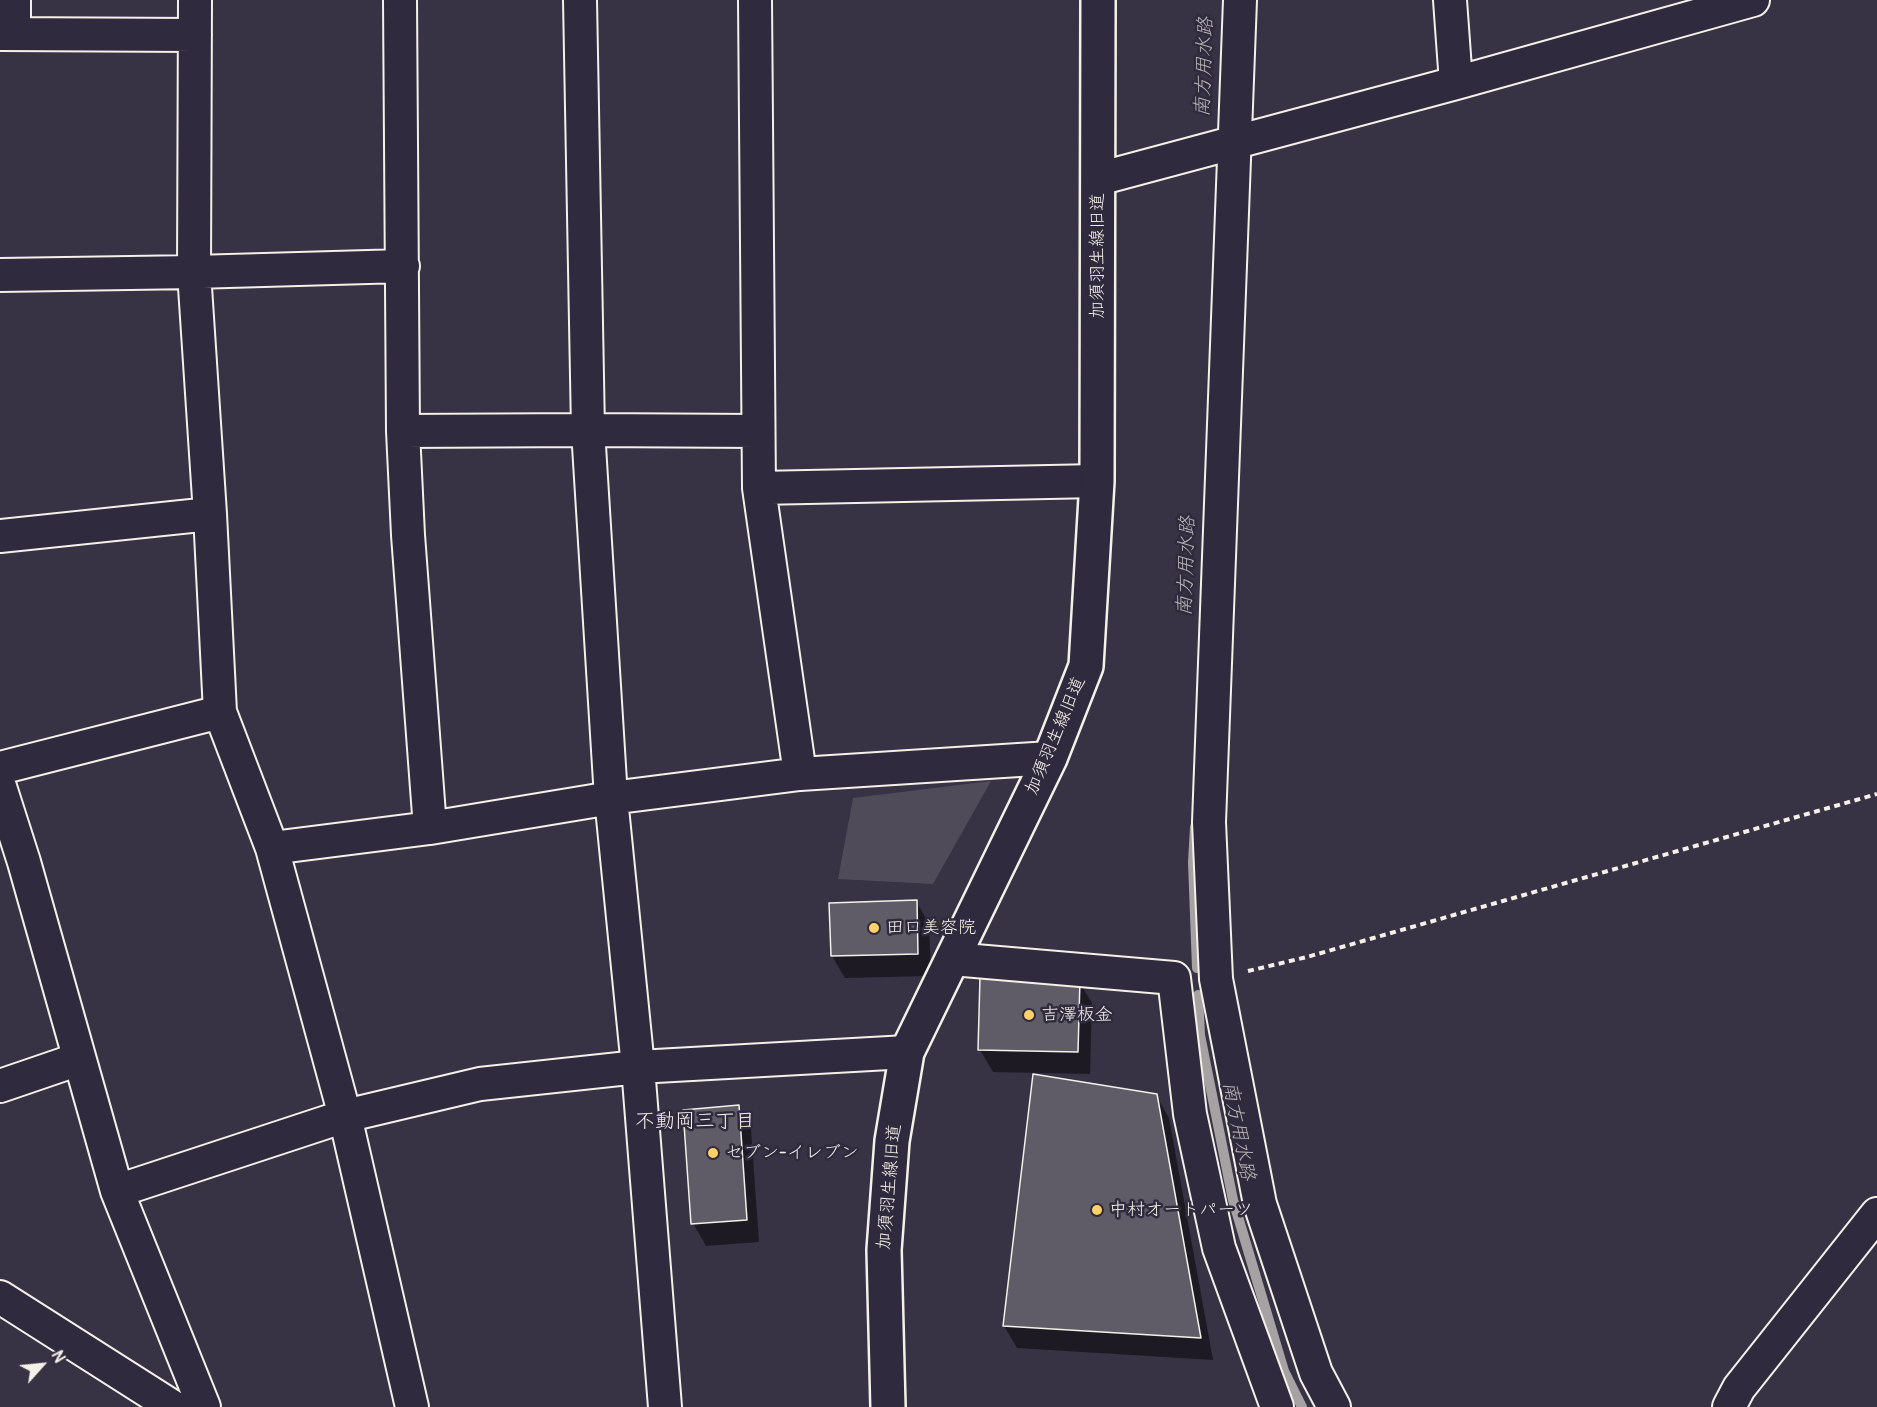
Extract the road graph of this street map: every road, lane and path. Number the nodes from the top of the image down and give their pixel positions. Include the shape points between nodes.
1 (14, 0) edge
2 (195, 0) edge
3 (400, 0) edge
4 (580, 0) edge
5 (754, 0) edge
6 (1098, 0) edge
7 (1240, 0) edge
8 (1450, 0) edge
9 (1753, 0) edge
10 (7, 34) edge
11 (195, 35) junction
12 (1456, 83) junction
13 (1223, 146) junction
14 (1098, 179) junction
15 (403, 266) junction
16 (194, 272) junction
17 (0, 275) edge
18 (588, 430) junction
19 (403, 431) junction
20 (758, 431) junction
21 (1097, 481) junction
22 (759, 488) junction
23 (210, 514) junction
24 (0, 536) edge
25 (220, 712) junction
26 (1050, 758) junction
27 (0, 768) edge
28 (800, 774) junction
29 (0, 787) edge
30 (1877, 794) edge
31 (610, 798) junction
32 (430, 828) junction
33 (272, 848) junction
34 (12, 866) edge
35 (952, 959) junction
36 (1216, 979) junction
37 (906, 1052) junction
38 (80, 1059) junction
39 (638, 1067) junction
40 (0, 1086) edge
41 (345, 1116) junction
42 (117, 1191) junction
43 (1877, 1214) edge
44 (0, 1297) edge
45 (173, 1407) edge
46 (204, 1407) edge
47 (412, 1407) edge
48 (665, 1407) edge
49 (888, 1407) edge
50 (1277, 1407) edge
51 (1334, 1407) edge
52 (1729, 1407) edge

1 - 10 street
2 - 11 street
3 - 15 street
4 - 18 street
5 - 20 street
6 - 14 street, 加須羽生線旧道
7 - 13 street
8 - 12 street
9 - 12 street
10 - 11 street
11 - 16 street
12 - 13 street
13 - 14 street
13 - 36 street via 1209,822
14 - 21 street, 加須羽生線旧道
15 - 16 street
15 - 19 street
16 - 17 street
16 - 23 street
18 - 19 street
18 - 20 street
18 - 31 street
19 - 32 street
20 - 22 street
21 - 22 street
21 - 26 street, 加須羽生線旧道 via 1086,666
22 - 28 street
23 - 24 street
23 - 25 street
25 - 27 street
25 - 33 street
26 - 28 street
26 - 35 street, 加須羽生線旧道
28 - 31 street
29 - 34 street
30 - 36 path via 1318,954
31 - 32 street
31 - 39 street
32 - 33 street
33 - 41 street
34 - 38 street
35 - 37 street, 加須羽生線旧道
35 - 50 street via 1174,978 1190,1114 1219,1248
36 - 51 street via 1260,1204 1316,1373
37 - 39 street
37 - 49 street, 加須羽生線旧道 via 892,1141 884,1250
38 - 40 street
38 - 42 street
39 - 41 street via 480,1084
39 - 48 street
41 - 42 street
41 - 47 street
42 - 46 street
43 - 52 street via 1739,1388
44 - 45 street

